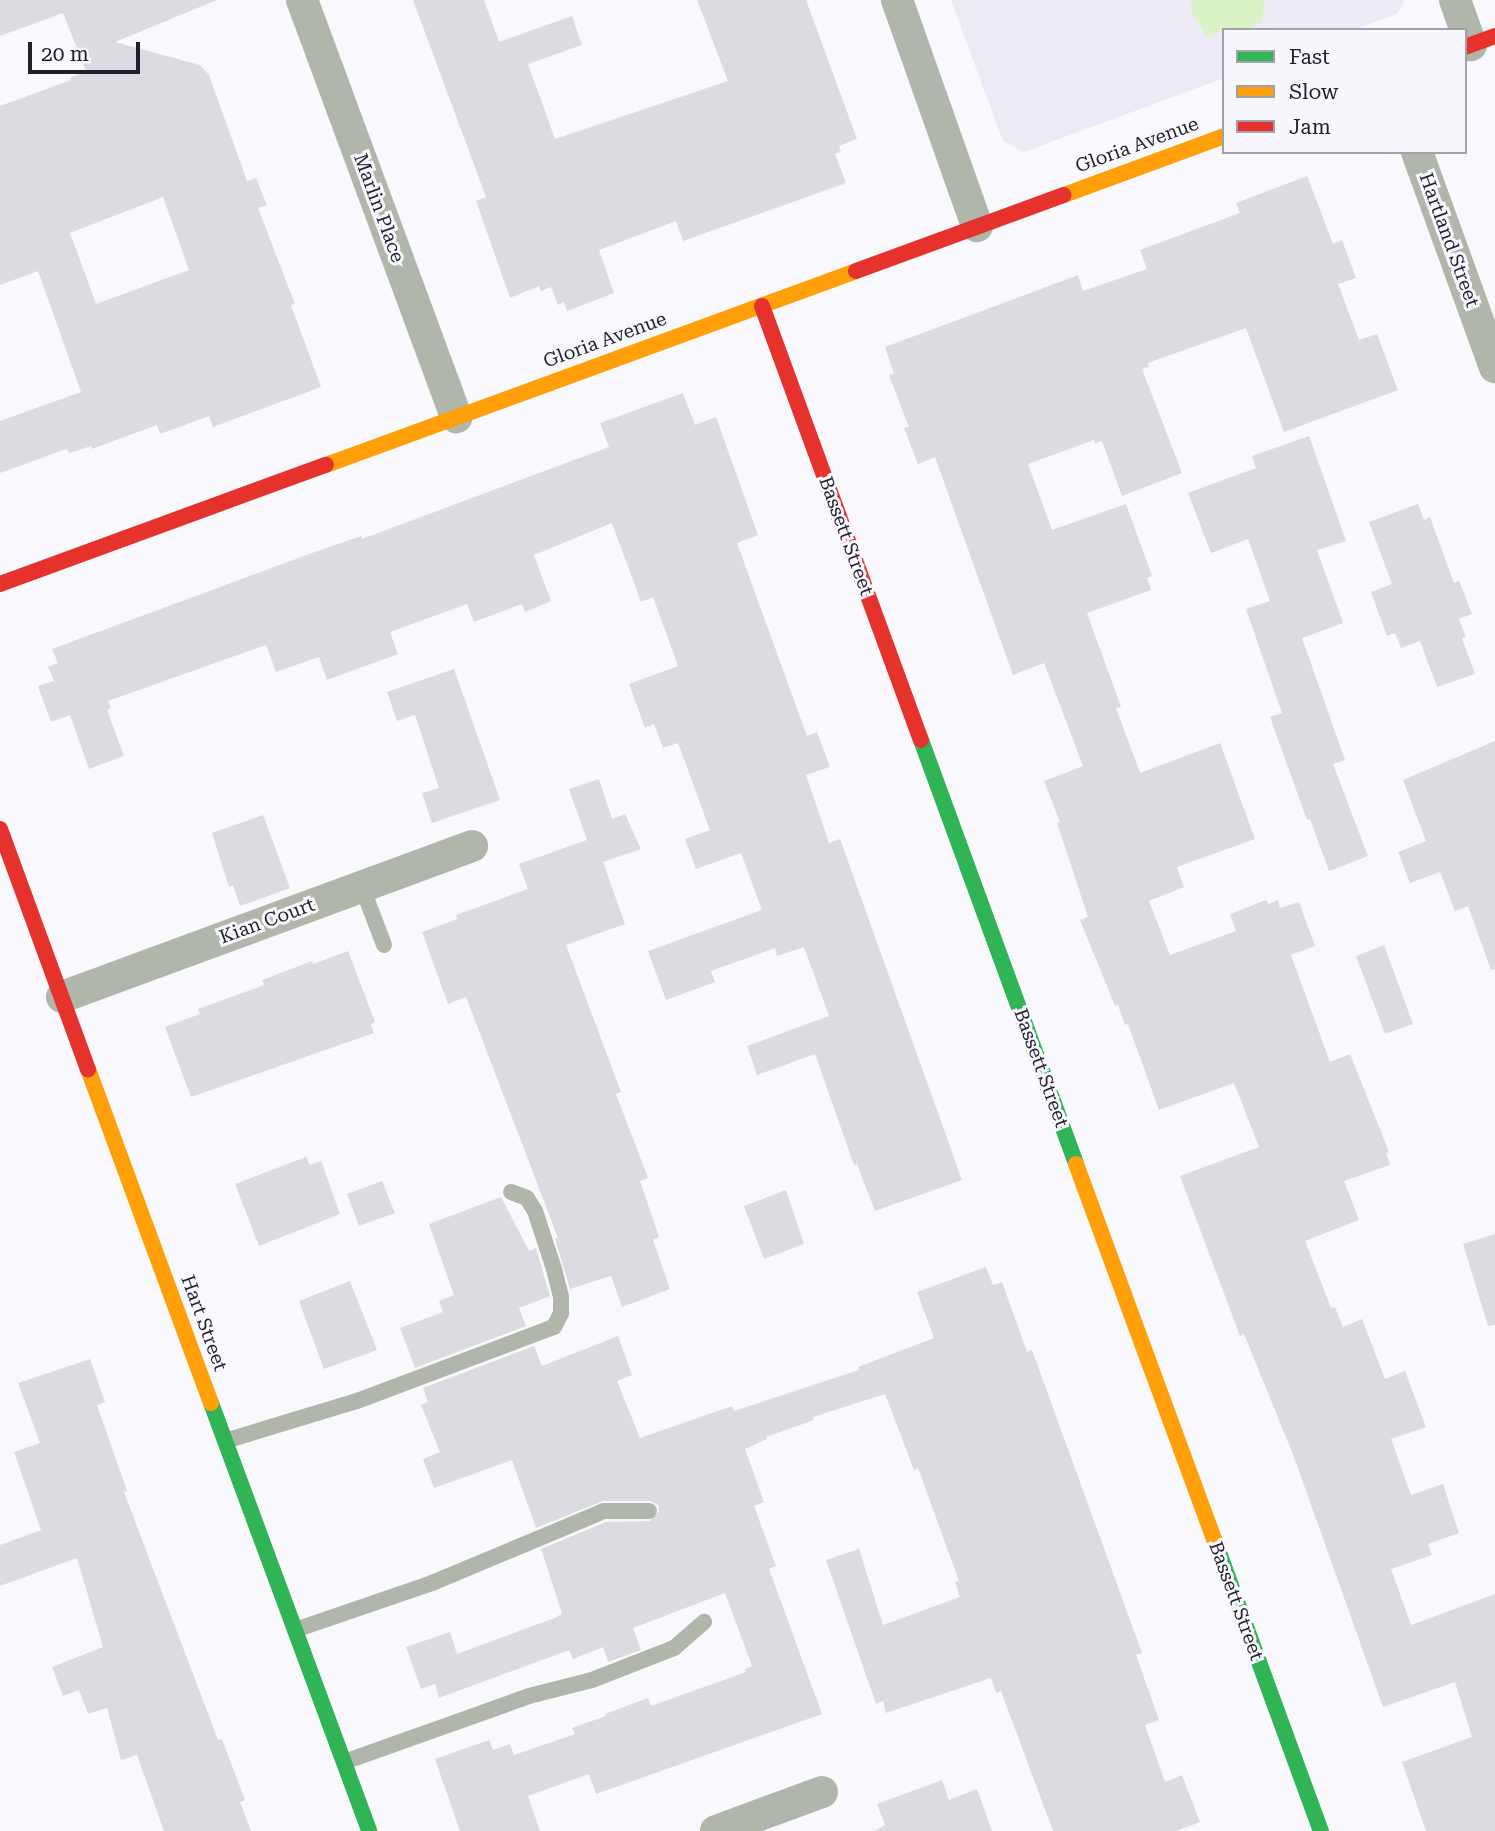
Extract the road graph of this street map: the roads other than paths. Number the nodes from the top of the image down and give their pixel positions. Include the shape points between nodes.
1 (302, 0) edge
2 (897, 0) edge
3 (1455, 0) edge
4 (1477, 43) edge
5 (1222, 137) edge
6 (1418, 154) edge
7 (978, 226) junction
8 (762, 306) junction
9 (1495, 367) edge
10 (456, 417) junction
11 (0, 584) edge
12 (0, 829) edge
13 (472, 846) dead end
14 (362, 887) junction
15 (384, 945) dead end
16 (62, 997) junction
17 (511, 1192) dead end
18 (225, 1441) junction
19 (649, 1511) dead end
20 (704, 1622) dead end
21 (295, 1630) junction
22 (344, 1762) junction
23 (822, 1792) dead end
24 (369, 1831) edge
25 (716, 1831) edge
26 (1321, 1831) edge

1 - 10 street, Marlin Place
2 - 7 street
3 - 4 street
5 - 7 street, Gloria Avenue
6 - 9 street, Hartland Street
7 - 8 street, Gloria Avenue
8 - 10 street, Gloria Avenue
8 - 26 street, Bassett Street
10 - 11 street, Gloria Avenue
12 - 16 street, Hart Street
13 - 14 street, Kian Court
14 - 15 lane
14 - 16 street, Kian Court
16 - 18 street, Hart Street
17 - 18 lane via 527,1198 535,1211 554,1269 561,1313 554,1327 357,1401
18 - 21 street, Hart Street
19 - 21 lane via 604,1511 432,1583
20 - 22 lane via 674,1648 593,1680 529,1696
21 - 22 street, Hart Street
22 - 24 street, Hart Street
23 - 25 street

